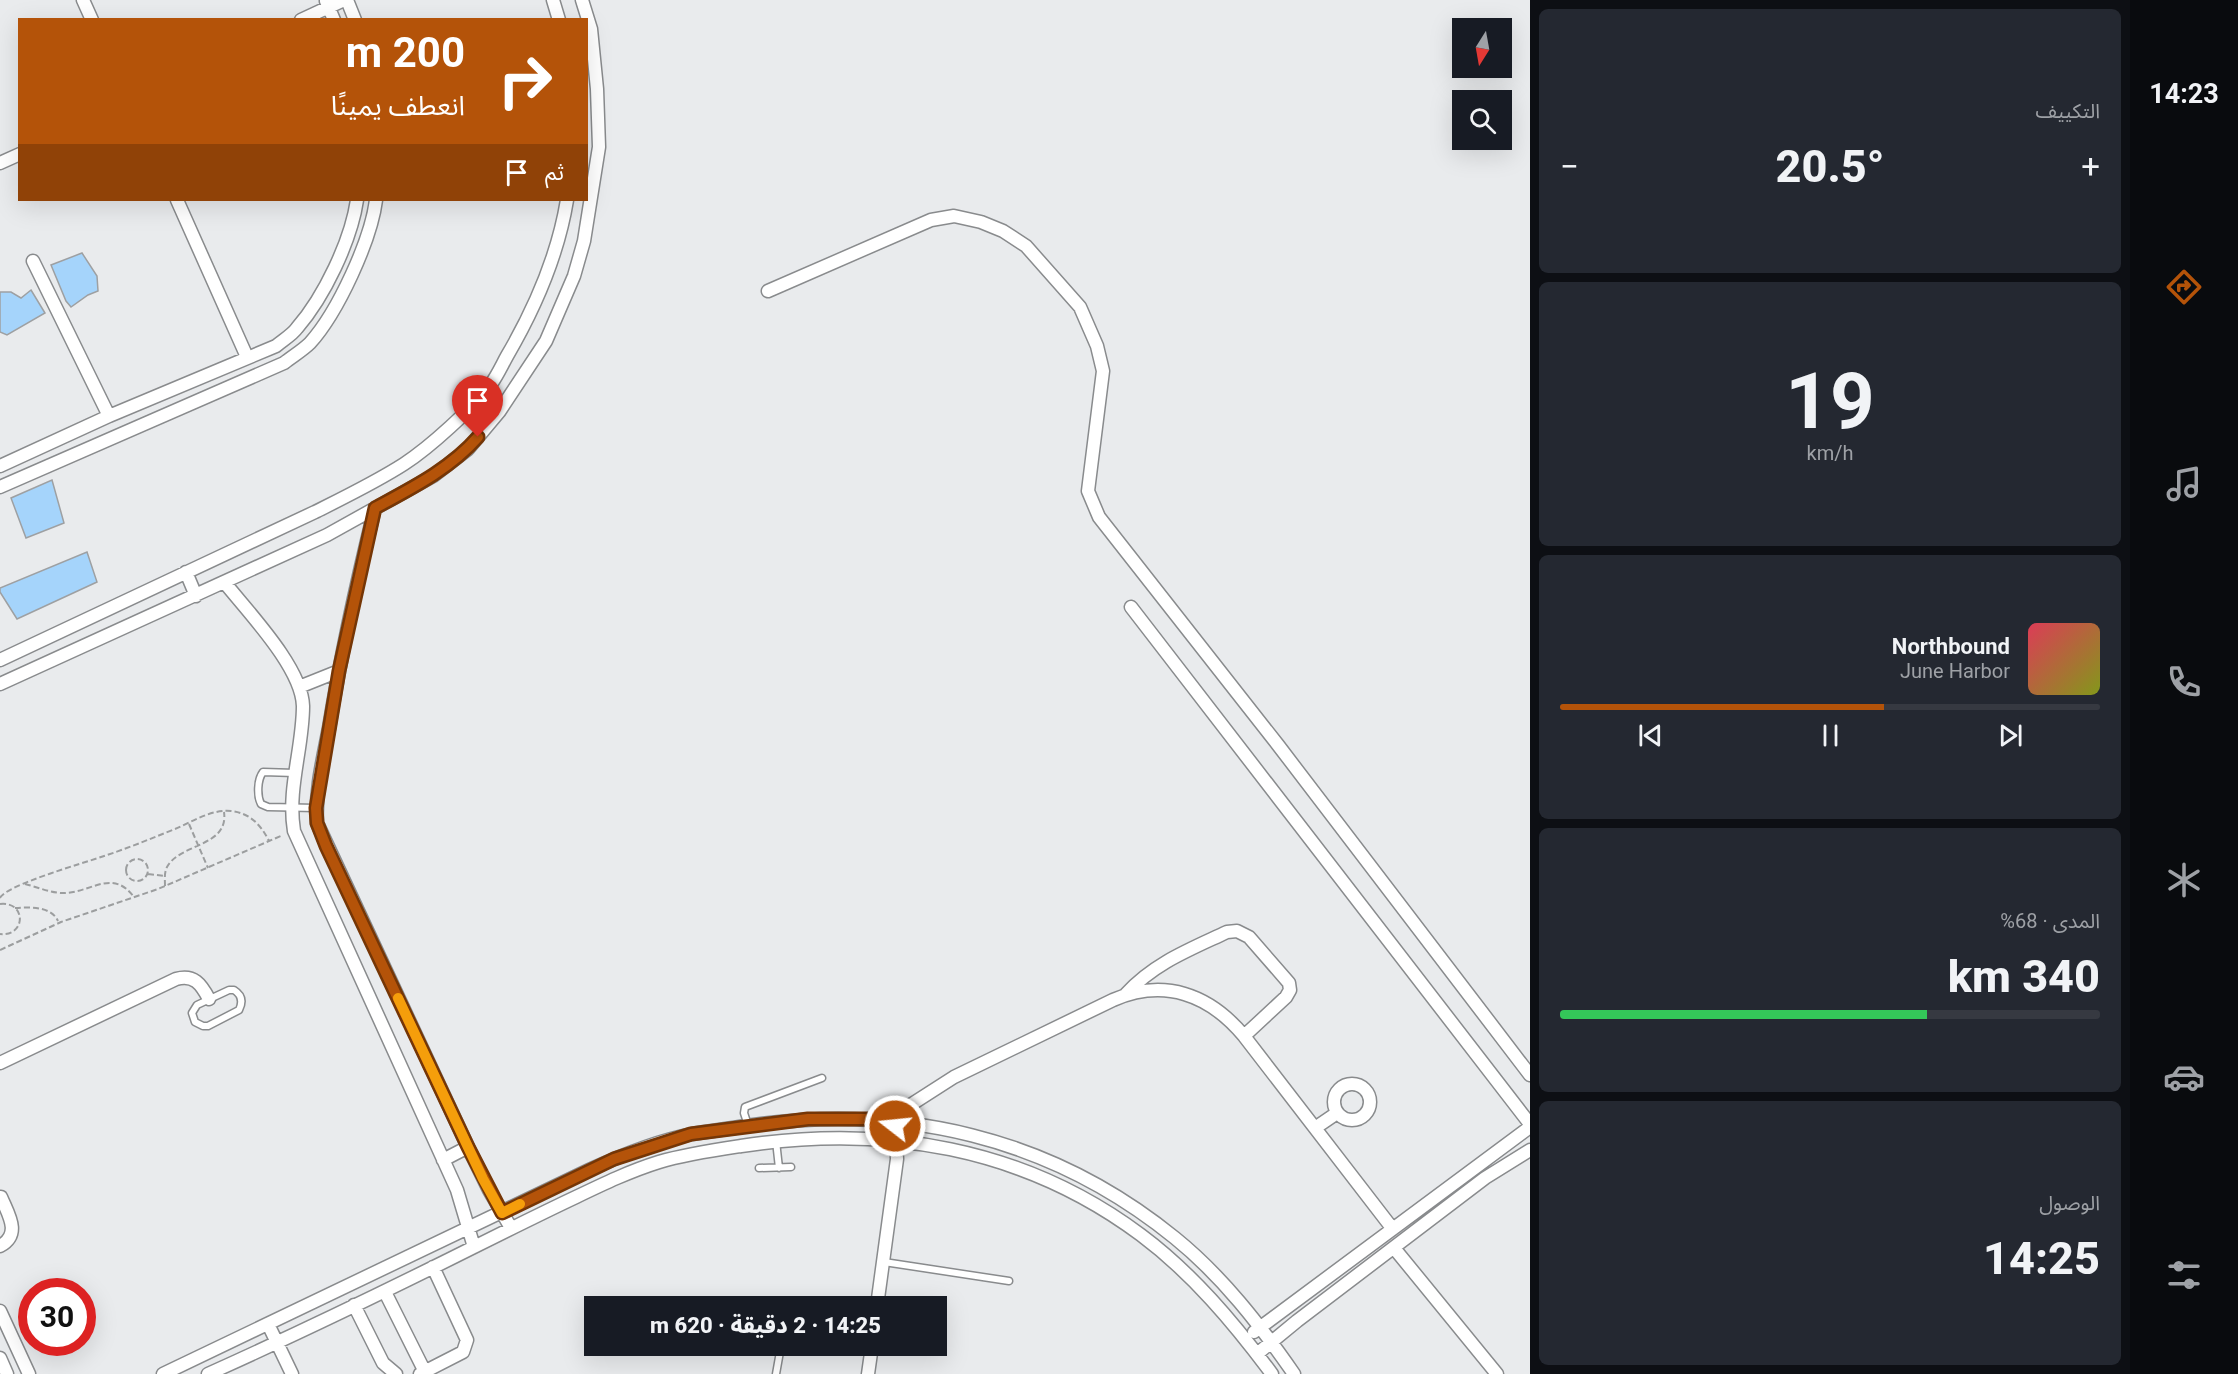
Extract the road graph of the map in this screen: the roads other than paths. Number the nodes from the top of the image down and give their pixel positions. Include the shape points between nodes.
1 (83, 0) edge
2 (346, 0) edge
3 (553, 0) edge
4 (582, 0) edge
5 (327, 3) edge
6 (91, 18) edge
7 (304, 18) edge
8 (333, 18) edge
9 (354, 18) edge
10 (558, 18) edge
11 (588, 18) edge
12 (588, 19) edge
13 (18, 155) edge
14 (0, 164) edge
15 (177, 201) edge
16 (357, 201) edge
17 (376, 201) edge
18 (567, 201) edge
19 (33, 261) dead end
20 (768, 291) dead end
21 (247, 357) junction
22 (109, 416) junction
23 (0, 466) edge
24 (0, 487) edge
25 (375, 508) junction
26 (186, 572) junction
27 (225, 583) junction
28 (196, 596) junction
29 (1131, 607) dead end
30 (0, 660) edge
31 (339, 671) junction
32 (0, 684) edge
33 (299, 687) junction
34 (295, 774) junction
35 (292, 808) junction
36 (316, 808) junction
37 (1126, 994) junction
38 (209, 999) junction
39 (1244, 1036) junction
40 (0, 1063) edge
41 (1530, 1075) edge
42 (822, 1078) dead end
43 (1337, 1113) dead end
44 (896, 1122) junction
45 (1530, 1125) edge
46 (748, 1126) junction
47 (1315, 1128) junction
48 (896, 1139) junction
49 (776, 1141) junction
50 (468, 1147) junction
51 (1530, 1150) edge
52 (443, 1160) junction
53 (791, 1167) dead end
54 (759, 1168) dead end
55 (779, 1168) junction
56 (1, 1197) edge
57 (502, 1213) junction
58 (512, 1228) junction
59 (1392, 1228) junction
60 (469, 1229) junction
61 (0, 1245) edge
62 (474, 1247) junction
63 (1394, 1248) junction
64 (884, 1262) junction
65 (433, 1268) junction
66 (1009, 1281) dead end
67 (385, 1292) junction
68 (879, 1296) edge
69 (354, 1305) junction
70 (0, 1311) edge
71 (268, 1324) junction
72 (1260, 1328) junction
73 (1244, 1339) junction
74 (1272, 1342) junction
75 (277, 1343) junction
76 (1257, 1354) junction
77 (779, 1356) edge
78 (871, 1356) edge
79 (0, 1358) edge
80 (423, 1373) edge
81 (8, 1374) edge
82 (29, 1374) edge
83 (163, 1374) edge
84 (208, 1374) edge
85 (292, 1374) edge
86 (396, 1374) edge
87 (776, 1374) edge
88 (868, 1374) edge
89 (1272, 1374) edge
90 (1294, 1374) edge
91 (1497, 1374) edge

1 - 6 street
2 - 5 street
2 - 9 street
3 - 10 street
4 - 11 street
5 - 7 street
5 - 8 street
12 - 25 street via 597,88 599,147 584,241 574,276 546,341 499,412 468,449 433,476
13 - 14 street
15 - 21 street
16 - 21 street via 331,274 311,309 296,330 276,346
17 - 24 street via 348,283 310,343 285,363
18 - 26 street via 545,277 521,332 491,384 451,426 405,463 355,492
19 - 22 street
20 - 41 street via 931,220 954,216 981,222 1026,246 1080,307 1097,346 1103,371 1088,491 1099,517
21 - 22 street
22 - 23 street
25 - 27 street
25 - 31 street
26 - 28 street
26 - 30 street
27 - 28 street
27 - 33 street via 277,648
28 - 32 street
29 - 45 street
31 - 33 street
31 - 36 street
33 - 34 street via 303,706
34 - 35 street
34 - 35 lane via 266,772 259,780 261,804
35 - 36 lane
35 - 52 street via 294,831
36 - 50 street via 326,846
37 - 39 street via 1153,989 1194,997 1227,1017
37 - 39 street via 1140,978 1167,961 1227,932 1237,931 1249,937 1289,983 1290,990
37 - 44 street via 954,1077 907,1106
38 - 38 lane via 234,990 242,1002 235,1013 208,1026 198,1025 192,1018 194,1008
38 - 40 street via 196,980 176,979
39 - 47 street
42 - 46 lane via 745,1107
43 - 47 street
44 - 46 street via 818,1119
44 - 48 street
44 - 72 street via 929,1125 990,1140 1048,1160 1102,1187 1152,1220 1198,1259
45 - 59 street
46 - 57 street via 691,1134 639,1149
47 - 59 street
48 - 49 street
48 - 64 street
48 - 73 street via 985,1158 1094,1203 1165,1254 1207,1294
49 - 55 lane
49 - 58 street via 697,1152 658,1162
50 - 52 street
50 - 57 street
51 - 63 street via 1485,1178
52 - 60 street
53 - 55 lane
54 - 55 lane
56 - 61 street via 13,1227 9,1239
57 - 58 street
57 - 60 street
58 - 62 street
59 - 72 street
60 - 62 street
60 - 71 street
62 - 65 street
63 - 74 street
63 - 91 street
64 - 66 lane
64 - 68 street
65 - 67 street
65 - 80 street via 467,1341 463,1352
67 - 69 street
67 - 80 street
69 - 75 street
69 - 86 street via 383,1363
70 - 82 street
71 - 75 street
71 - 83 street
72 - 73 street
72 - 74 street
73 - 76 street
74 - 76 street
74 - 90 street
75 - 84 street
75 - 85 street
76 - 89 street
77 - 87 lane
78 - 88 street
79 - 81 street

